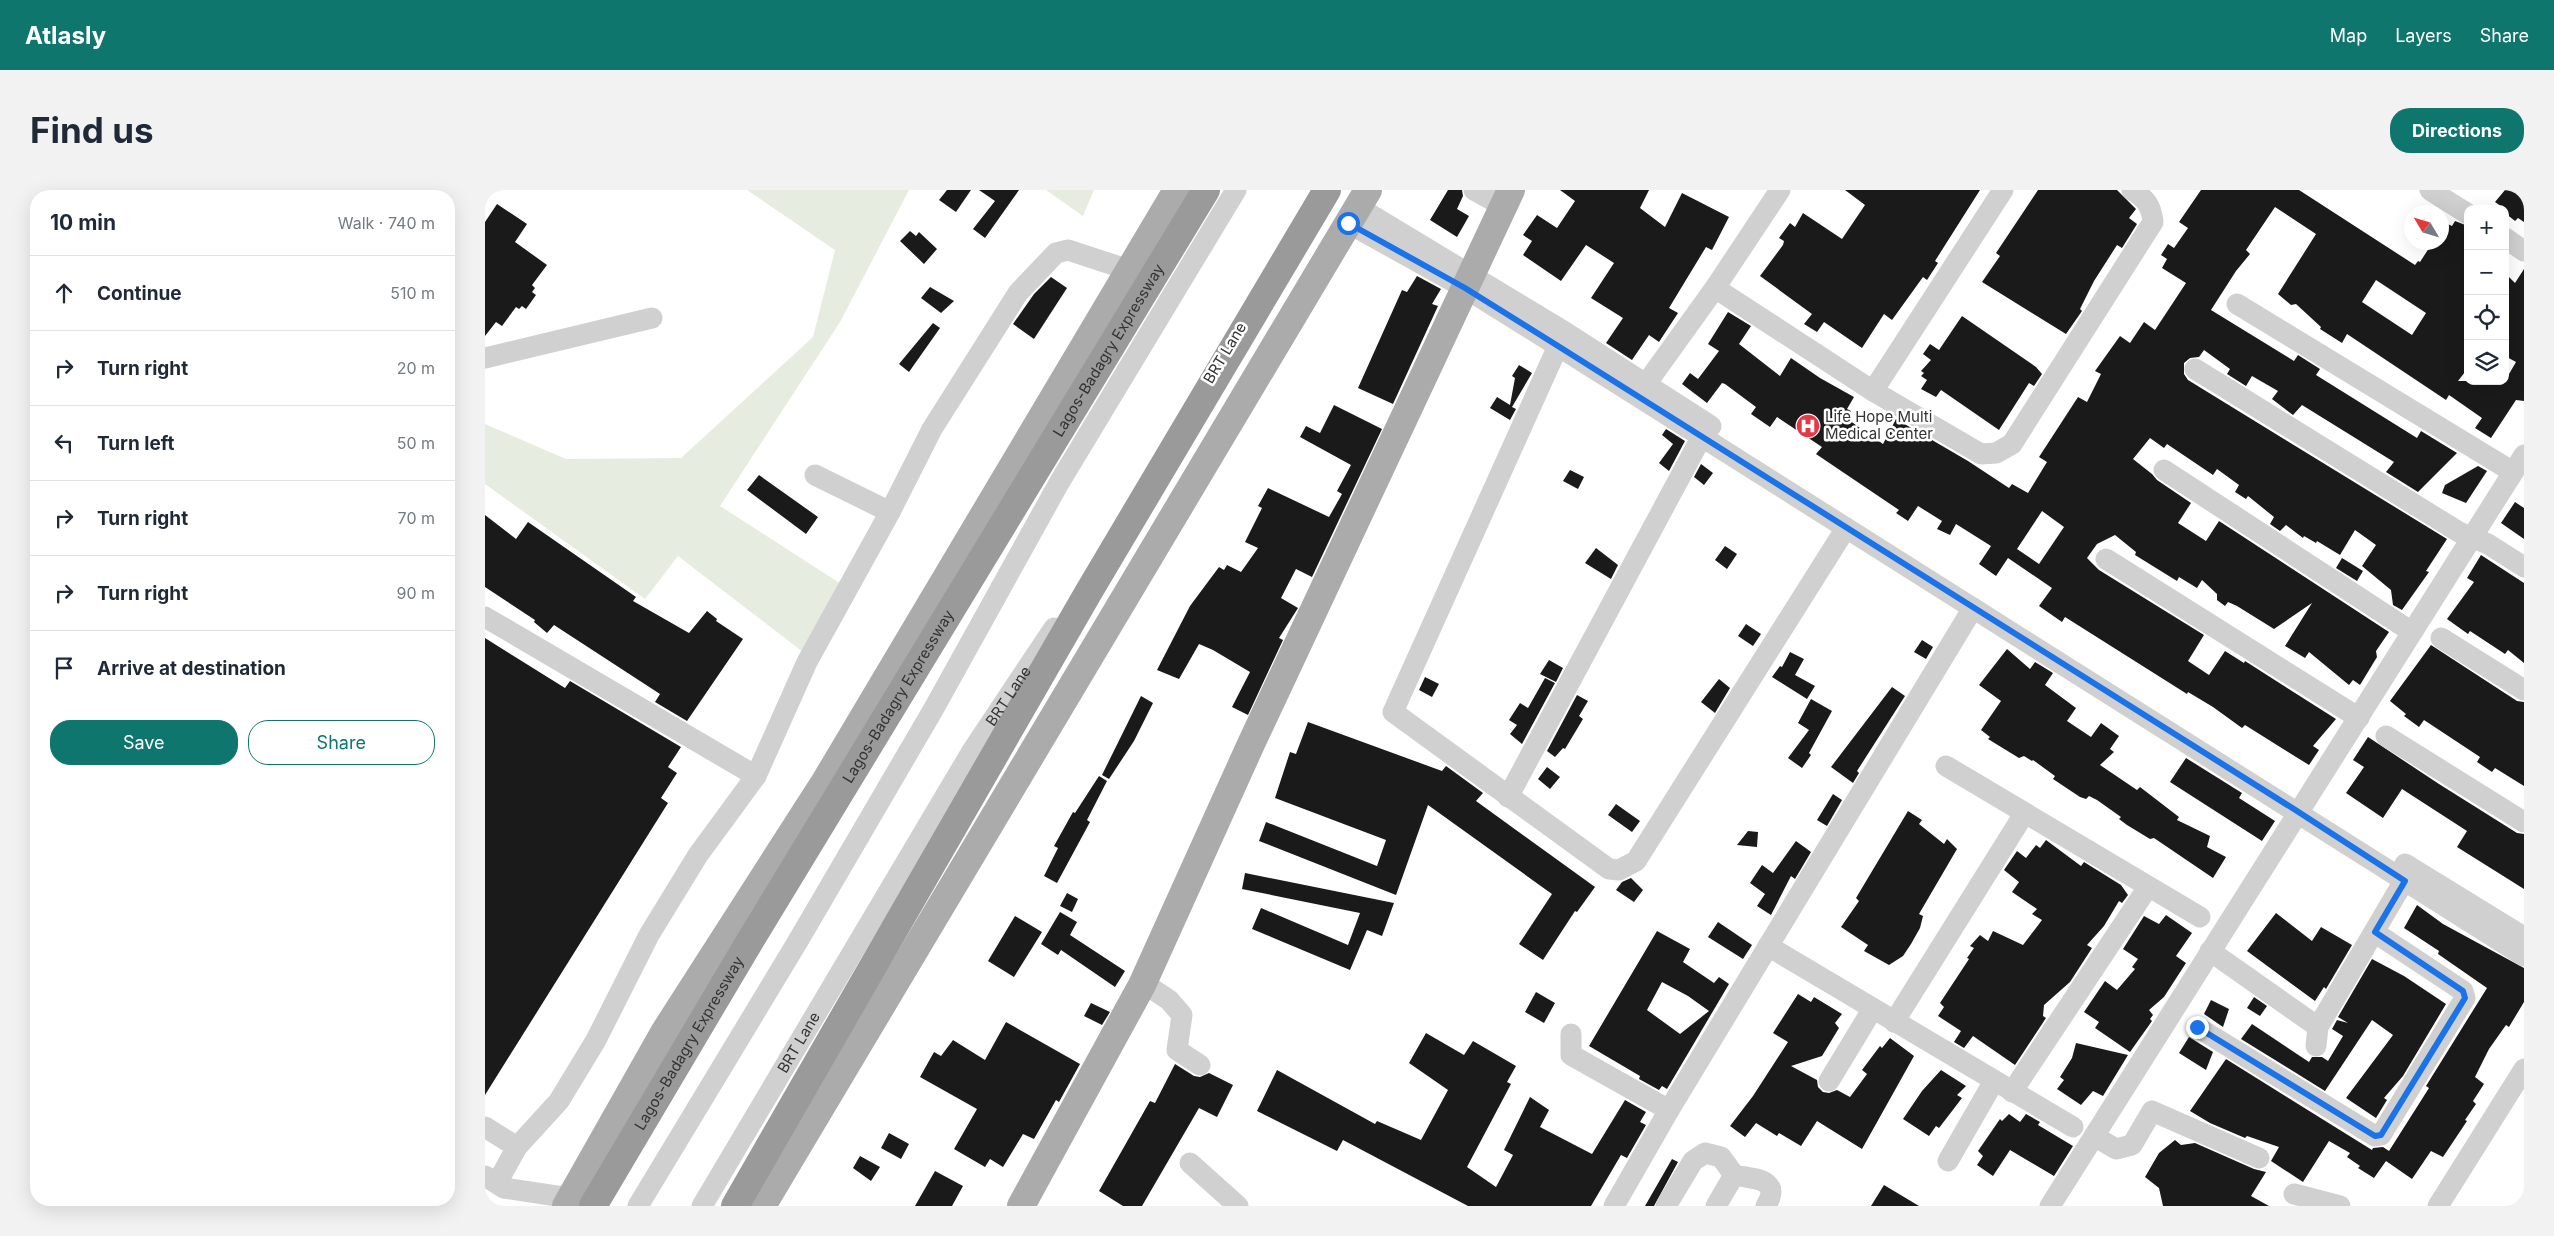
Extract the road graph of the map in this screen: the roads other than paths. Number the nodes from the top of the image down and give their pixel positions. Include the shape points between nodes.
1 (1177, 190) edge
2 (1206, 190) edge
3 (1236, 190) edge
4 (1325, 190) edge
5 (1474, 190) edge
6 (1526, 190) edge
7 (1780, 190) edge
8 (2003, 190) edge
9 (2132, 190) edge
10 (2430, 190) edge
11 (1507, 198) edge
12 (1358, 207) edge
13 (2464, 211) edge
14 (2509, 241) edge
15 (2524, 250) edge
16 (1129, 270) junction
17 (1474, 285) junction
18 (1715, 288) junction
19 (2237, 304) dead end
20 (652, 318) dead end
21 (1558, 346) junction
22 (485, 358) edge
23 (2195, 369) dead end
24 (1647, 384) junction
25 (1873, 390) junction
26 (1701, 438) junction
27 (2518, 464) edge
28 (2164, 470) dead end
29 (815, 475) dead end
30 (890, 512) junction
31 (1846, 528) junction
32 (2473, 537) junction
33 (2106, 559) dead end
34 (2524, 567) edge
35 (1973, 608) junction
36 (485, 617) edge
37 (2413, 632) junction
38 (2441, 638) dead end
39 (2524, 690) edge
40 (2359, 718) junction
41 (2385, 736) dead end
42 (1946, 766) dead end
43 (756, 776) junction
44 (1508, 797) junction
45 (2301, 806) junction
46 (2024, 814) junction
47 (2524, 822) edge
48 (2408, 875) junction
49 (2147, 887) junction
50 (2200, 917) dead end
51 (2375, 932) junction
52 (2524, 937) edge
53 (1768, 946) junction
54 (2209, 951) junction
55 (2524, 956) edge
56 (1154, 990) junction
57 (1872, 1010) junction
58 (1894, 1022) junction
59 (2197, 1027) dead end
60 (1571, 1034) dead end
61 (1200, 1065) dead end
62 (2524, 1069) edge
63 (1829, 1080) dead end
64 (1993, 1081) junction
65 (2013, 1092) junction
66 (1669, 1110) junction
67 (485, 1127) edge
68 (2073, 1127) dead end
69 (2094, 1136) junction
70 (517, 1147) junction
71 (2259, 1158) dead end
72 (1948, 1161) dead end
73 (1190, 1163) dead end
74 (1734, 1174) junction
75 (502, 1193) edge
76 (2294, 1194) dead end
77 (771, 1201) edge
78 (576, 1203) edge
79 (1235, 1205) edge
80 (638, 1206) edge
81 (702, 1206) edge
82 (735, 1206) edge
83 (1021, 1206) edge
84 (1039, 1206) edge
85 (1615, 1206) edge
86 (1666, 1206) edge
87 (1716, 1206) edge
88 (1766, 1206) edge
89 (2050, 1206) edge
90 (2341, 1206) edge
91 (2438, 1206) edge

1 - 16 main road, Lagos-Badagry Expressway
2 - 78 highway, Lagos-Badagry Expressway via 744,951
3 - 80 street via 1059,483 898,770
4 - 81 street, BRT Lane via 1137,500 972,751
4 - 82 highway via 1088,593
5 - 11 street
6 - 17 main road
7 - 18 street
8 - 25 street
9 - 25 street via 2146,198 2153,222 2012,444 1996,453 1981,454
10 - 13 street
11 - 17 main road
12 - 17 street
12 - 77 main road
14 - 15 street
16 - 30 street via 1068,250 1056,253 1018,293 932,428
16 - 78 main road, Lagos-Badagry Expressway via 825,780 665,1031
17 - 21 street
17 - 24 street
17 - 56 main road
17 - 83 main road via 1251,744 1142,985
18 - 24 street
18 - 25 street
19 - 27 street
20 - 22 street
21 - 26 street
21 - 44 street via 1393,712
23 - 32 street via 2459,532
24 - 45 street
26 - 31 street
26 - 44 street
27 - 32 street
28 - 37 street
29 - 30 street
30 - 43 street via 807,662
31 - 35 street
31 - 44 street via 1636,861 1619,870 1609,869
32 - 34 street
32 - 37 street
33 - 40 street
35 - 45 street
35 - 53 street
36 - 43 street
37 - 40 street
38 - 39 street
40 - 45 street
41 - 47 street
42 - 46 street
43 - 70 street via 698,855 649,934 596,1040 559,1101
45 - 48 street
45 - 54 street
46 - 49 street
46 - 58 street
48 - 51 street
48 - 52 street
48 - 55 street
49 - 50 street
49 - 65 street
51 - 54 street via 2317,1037
51 - 59 street via 2463,991 2465,998 2381,1135 2375,1136
53 - 57 street
53 - 66 street
54 - 69 street
56 - 61 street via 1169,1000 1182,1015 1177,1050
56 - 84 main road
57 - 58 street
57 - 63 street
58 - 64 street
60 - 66 street via 1571,1055
62 - 91 street
64 - 65 street
64 - 72 street
65 - 68 street
66 - 85 street
67 - 70 street
69 - 71 street via 2116,1149 2132,1145 2152,1111
69 - 89 street
70 - 75 street
73 - 79 street
74 - 86 street via 1721,1157 1705,1153 1693,1161
74 - 87 street
74 - 88 street via 1765,1181 1772,1191
75 - 78 street
76 - 90 street

